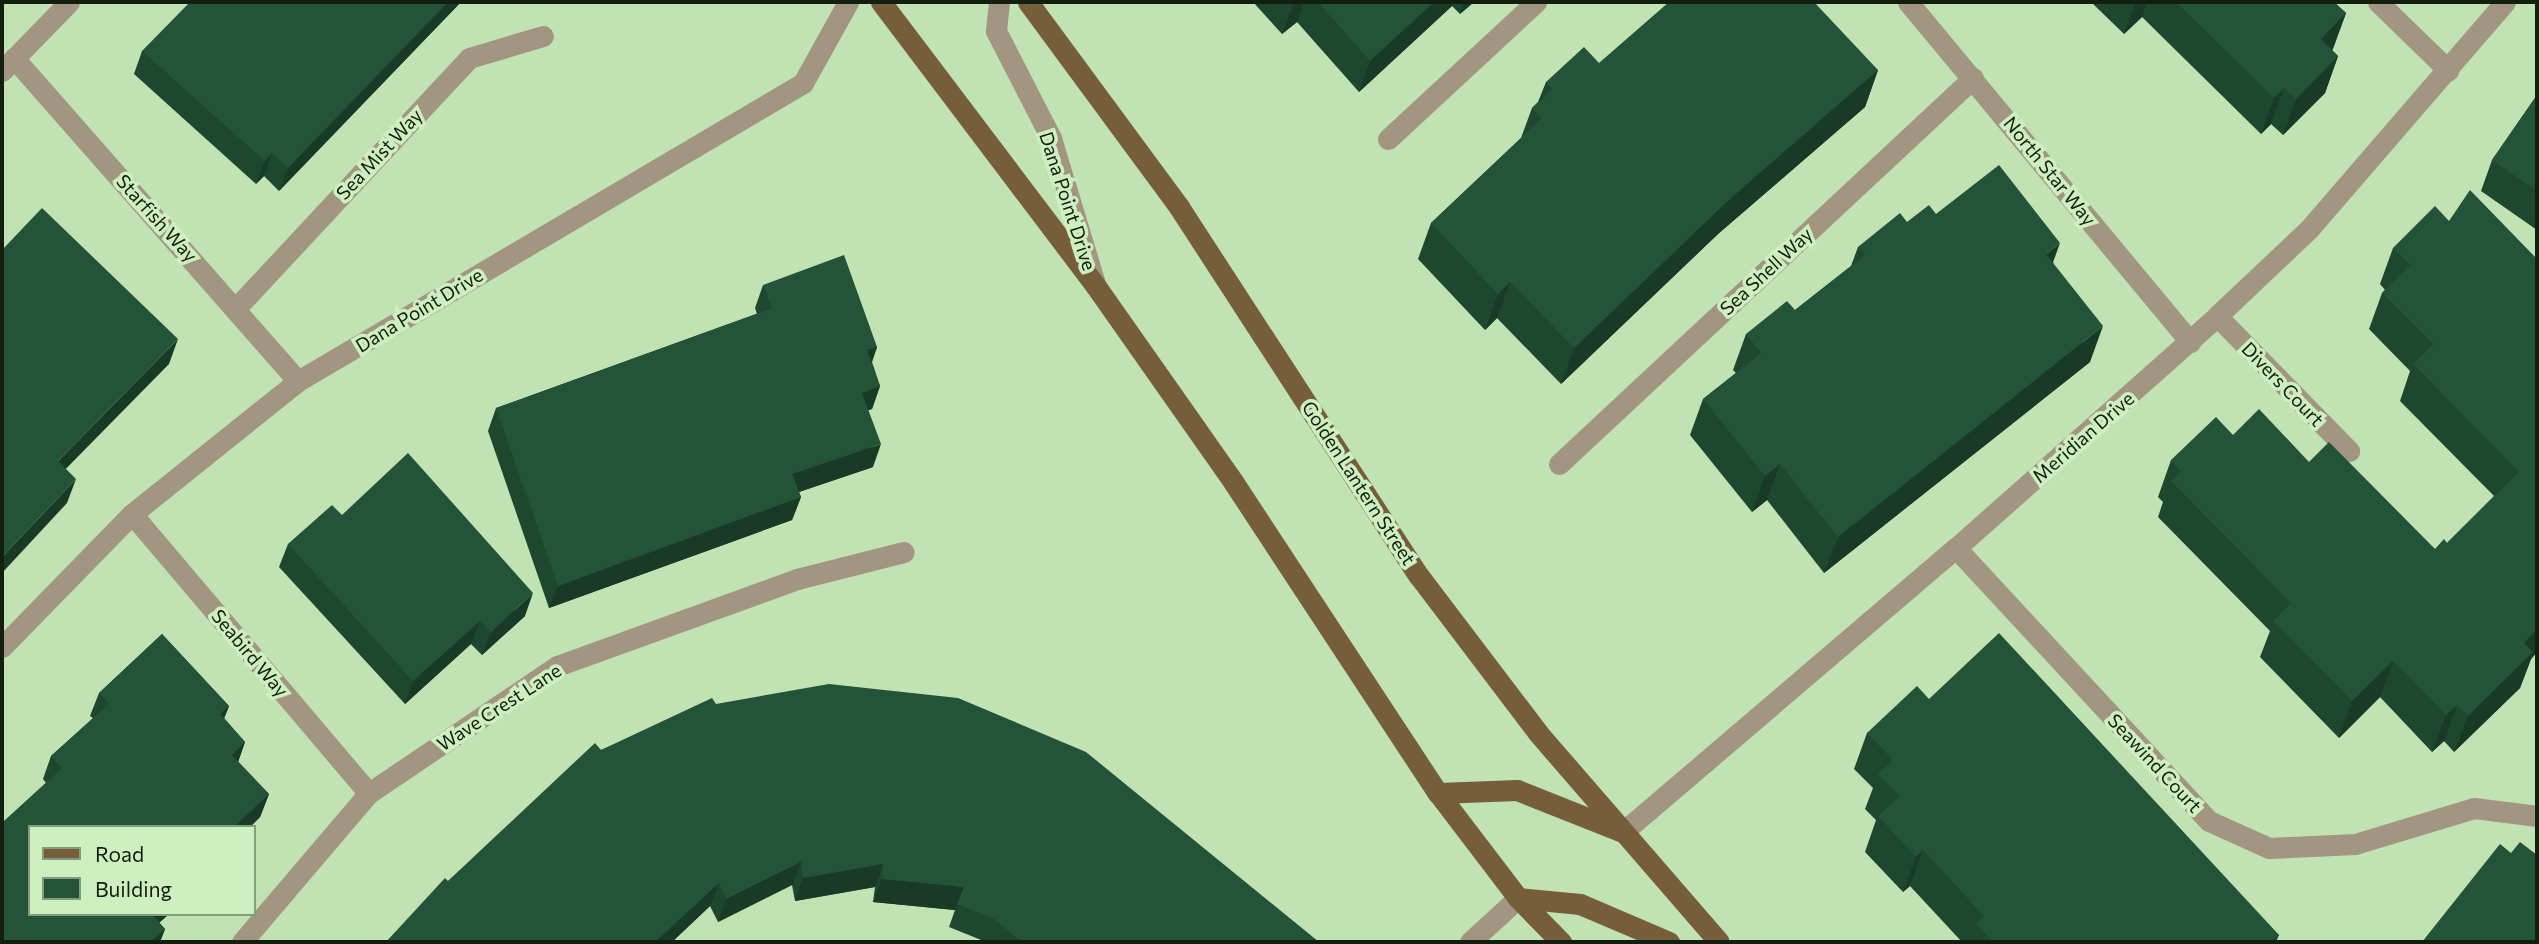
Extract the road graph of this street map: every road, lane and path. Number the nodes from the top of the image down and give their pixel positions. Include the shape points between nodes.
1 (69, 2) edge
2 (848, 2) edge
3 (881, 2) edge
4 (999, 2) edge
5 (1028, 2) edge
6 (1536, 2) edge
7 (1908, 2) edge
8 (2378, 2) edge
9 (2505, 2) edge
10 (544, 36) dead end
11 (8, 64) edge
12 (2448, 70) junction
13 (1973, 78) junction
14 (1388, 139) dead end
15 (1095, 285) junction
16 (237, 307) junction
17 (2217, 316) junction
18 (2190, 342) junction
19 (298, 381) junction
20 (2349, 451) dead end
21 (1559, 464) dead end
22 (132, 513) junction
23 (1956, 548) junction
24 (904, 552) dead end
25 (2, 647) edge
26 (369, 793) junction
27 (1438, 793) junction
28 (2537, 816) edge
29 (1623, 832) junction
30 (1518, 898) junction
31 (242, 942) edge
32 (1470, 942) edge
33 (1561, 942) edge
34 (1669, 942) edge
35 (1719, 942) edge

1 - 11 street
2 - 19 street, Dana Point Drive via 803,83
3 - 15 main road
4 - 15 street, Dana Point Drive via 996,31 1052,138
5 - 29 main road, Golden Lantern Street via 1179,207 1419,576 1538,733
6 - 14 street
7 - 13 street, North Star Way
8 - 12 street
9 - 12 street, Meridian Drive
10 - 16 street, Sea Mist Way via 469,58
11 - 16 street, Starfish Way
12 - 17 street, Meridian Drive via 2309,229
13 - 18 street, North Star Way
13 - 21 street, Sea Shell Way
15 - 27 main road via 1234,483
16 - 19 street, Starfish Way
17 - 18 street, Meridian Drive
17 - 20 street, Divers Court
18 - 23 street, Meridian Drive
19 - 22 street, Dana Point Drive
22 - 25 street, Dana Point Drive
22 - 26 street, Seabird Way
23 - 28 street, Seawind Court via 2210,821 2269,848 2355,844 2474,808
23 - 29 street, Meridian Drive
24 - 26 street, Wave Crest Lane via 797,579 557,666
26 - 31 street, Wave Crest Lane
27 - 29 main road via 1517,790
27 - 30 main road
29 - 35 main road, Golden Lantern Street
30 - 32 street
30 - 33 main road
30 - 34 main road via 1580,904

